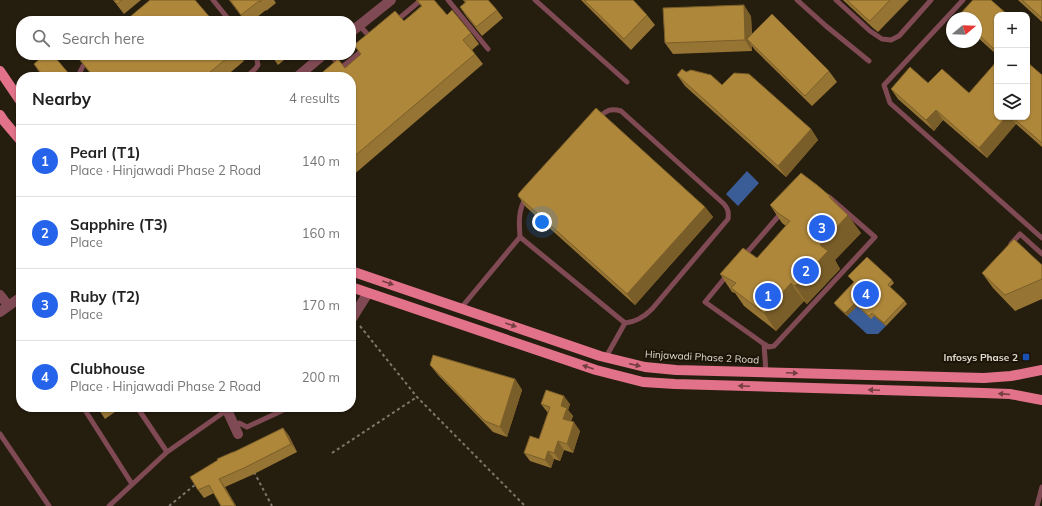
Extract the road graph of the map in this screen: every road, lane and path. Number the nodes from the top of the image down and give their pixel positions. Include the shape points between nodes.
1 (213, 0) edge
2 (391, 0) edge
3 (421, 0) edge
4 (448, 0) edge
5 (535, 0) edge
6 (797, 0) edge
7 (836, 0) edge
8 (931, 0) edge
9 (963, 0) edge
10 (226, 16) edge
11 (359, 25) junction
12 (391, 25) edge
13 (356, 28) edge
14 (379, 36) edge
15 (373, 41) junction
16 (488, 49) dead end
17 (356, 55) edge
18 (90, 60) edge
19 (257, 60) edge
20 (317, 60) edge
21 (335, 60) edge
22 (350, 60) edge
23 (869, 60) dead end
24 (342, 67) junction
25 (0, 71) edge
26 (80, 72) edge
27 (252, 72) edge
28 (303, 72) edge
29 (336, 72) edge
30 (627, 82) dead end
31 (16, 95) edge
32 (0, 115) edge
33 (594, 124) edge
34 (16, 135) edge
35 (530, 194) edge
36 (828, 196) edge
37 (785, 209) edge
38 (520, 237) junction
39 (1042, 238) edge
40 (1005, 250) edge
41 (1042, 254) edge
42 (740, 261) edge
43 (356, 273) edge
44 (730, 273) edge
45 (356, 289) edge
46 (368, 293) junction
47 (0, 295) edge
48 (16, 300) edge
49 (8, 305) junction
50 (461, 308) junction
51 (0, 312) edge
52 (356, 312) edge
53 (625, 323) junction
54 (356, 324) edge
55 (764, 344) junction
56 (610, 358) junction
57 (1042, 370) edge
58 (766, 372) junction
59 (610, 374) junction
60 (417, 397) junction
61 (1042, 400) edge
62 (86, 412) edge
63 (140, 412) edge
64 (224, 412) edge
65 (229, 412) edge
66 (279, 412) edge
67 (236, 430) joint
68 (0, 434) edge
69 (167, 452) junction
70 (332, 453) dead end
71 (252, 468) edge
72 (200, 481) edge
73 (132, 484) junction
74 (1042, 487) edge
75 (49, 506) edge
76 (109, 506) edge
77 (169, 506) edge
78 (272, 506) edge
79 (525, 506) edge
80 (1037, 506) edge

1 - 10 lane
2 - 11 street
3 - 12 lane
4 - 16 lane
5 - 30 lane
6 - 23 lane
7 - 8 lane via 870,31 882,39 891,40 899,36
9 - 39 lane via 884,85 890,103
11 - 13 street
11 - 15 lane
14 - 15 lane
15 - 17 lane
18 - 26 lane
19 - 27 lane via 258,65
20 - 28 street
21 - 24 lane
22 - 24 lane
24 - 29 lane
25 - 31 main road
32 - 34 main road
33 - 53 lane via 605,112 615,109 622,111 724,204 729,214 728,219 652,309 636,321
35 - 38 lane via 524,200 521,209
36 - 55 lane via 875,237 774,346
37 - 42 lane
38 - 50 lane
38 - 53 lane
40 - 41 lane via 1020,234
43 -> 50 main road, Hinjawadi Phase 2 Road
44 - 55 lane via 705,302
45 - 46 main road
46 - 52 street
59 -> 46 main road
47 - 49 street
48 - 49 street
49 - 51 street
50 -> 56 main road, Hinjawadi Phase 2 Road
53 - 56 lane
54 - 60 path
55 - 58 lane
56 -> 58 main road, Hinjawadi Phase 2 Road via 645,367 676,370
56 - 59 main road
58 -> 57 main road, Hinjawadi Phase 2 Road via 984,378
61 -> 59 main road via 984,392 675,384 643,382
60 - 70 path
60 - 79 path
62 - 73 lane
63 - 69 lane
64 - 69 lane
65 - 67 street
66 - 67 lane via 247,427 239,423
68 - 75 lane
69 - 73 lane
71 - 78 path
72 - 77 path
73 - 76 lane
74 - 80 lane

